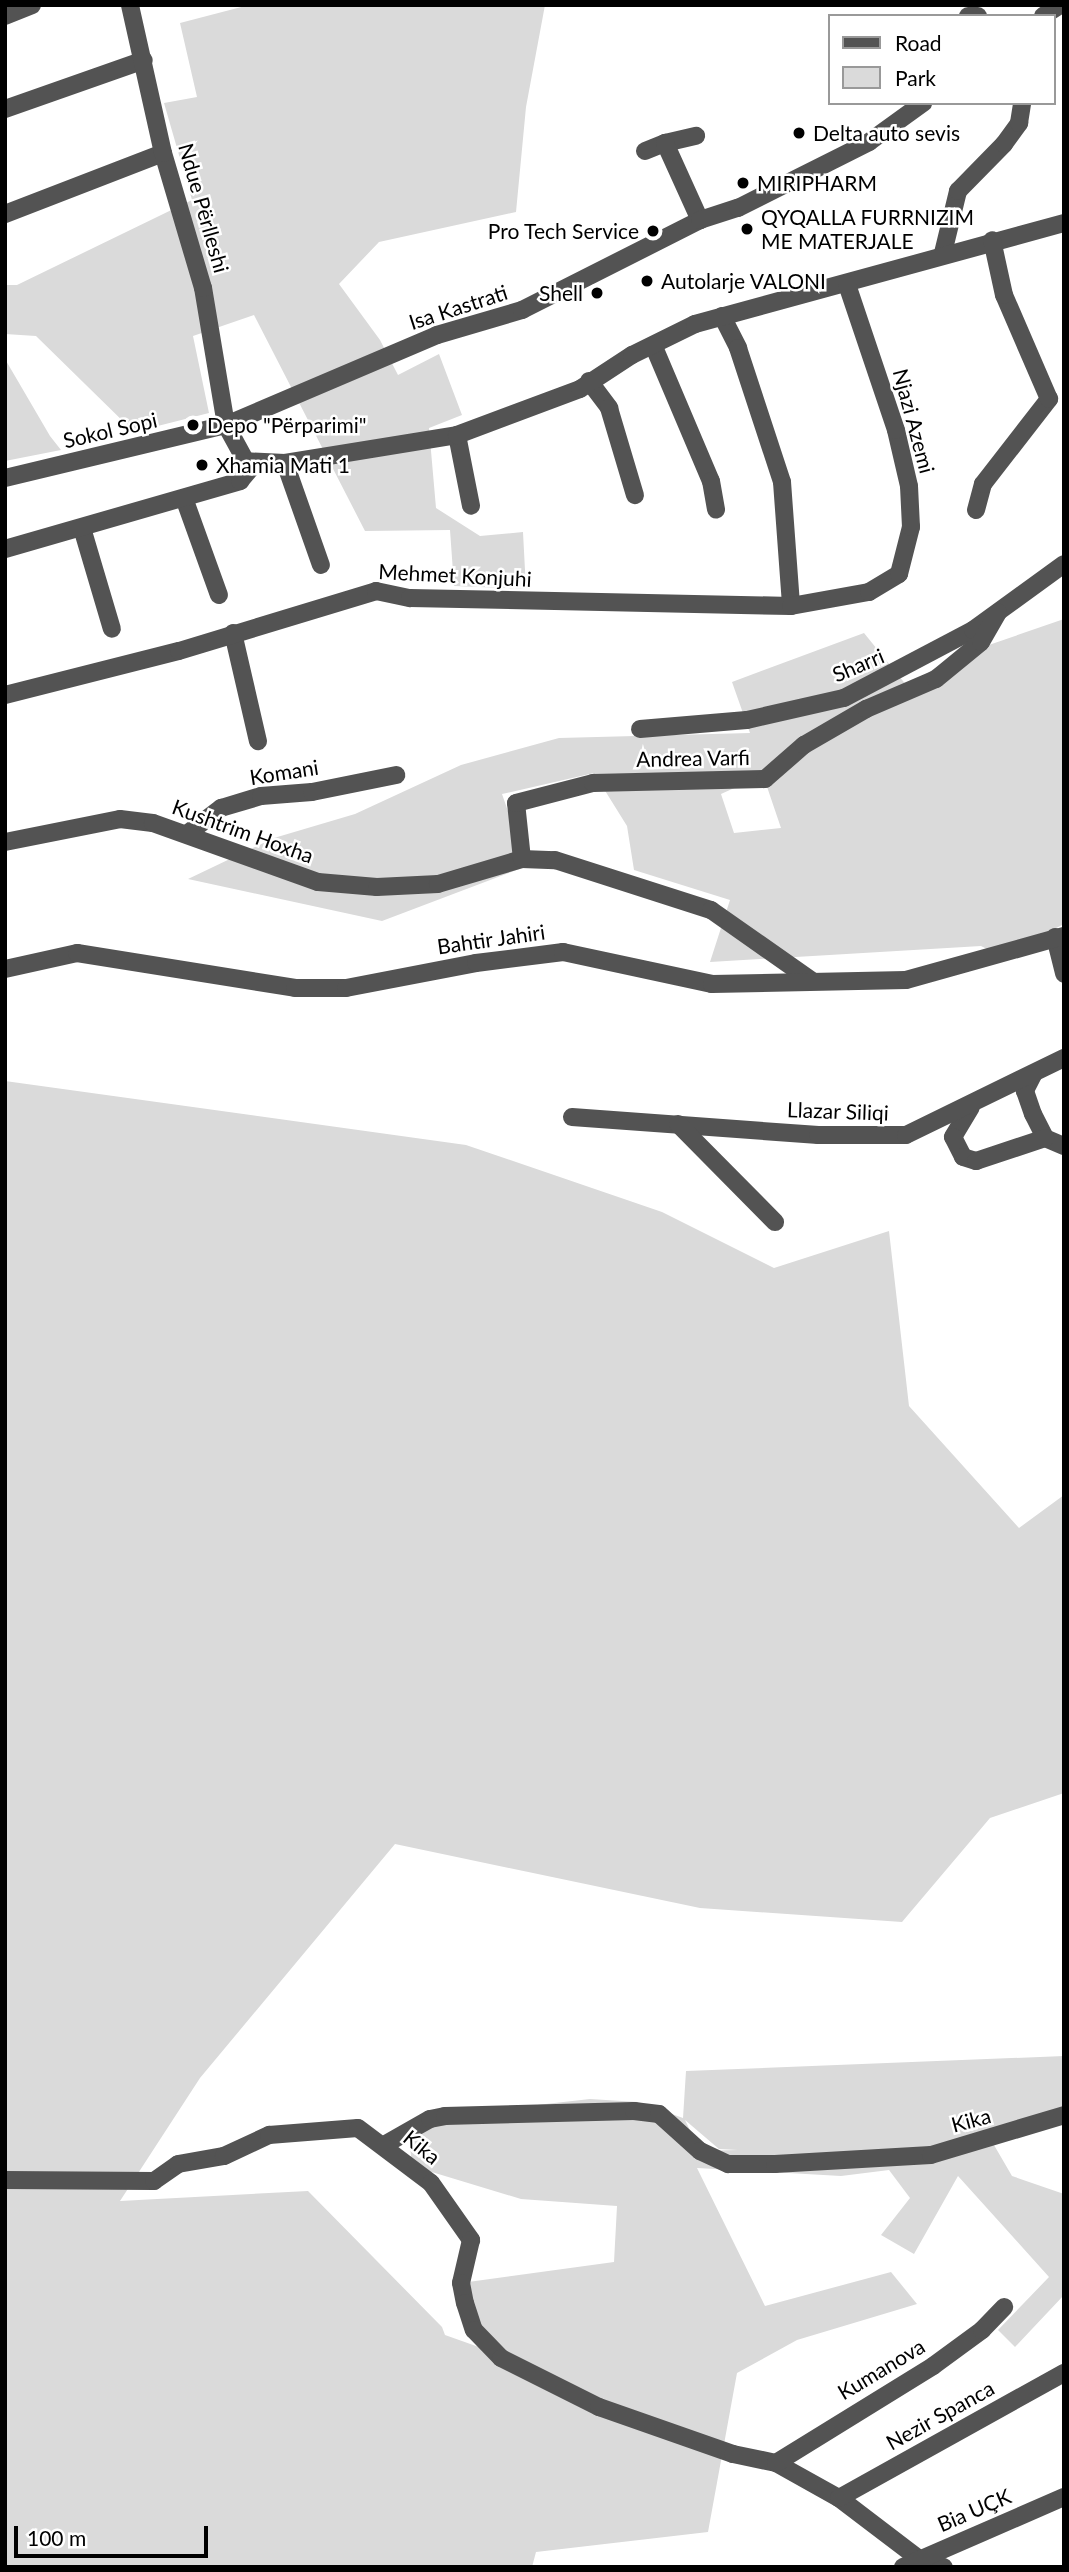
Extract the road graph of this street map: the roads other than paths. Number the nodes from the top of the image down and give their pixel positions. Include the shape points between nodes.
1 (32, 5) edge
2 (130, 5) edge
3 (5, 16) edge
4 (144, 60) junction
5 (920, 105) edge
6 (1022, 105) edge
7 (5, 109) edge
8 (696, 136) dead end
9 (665, 143) junction
10 (645, 150) dead end
11 (163, 153) junction
12 (5, 214) edge
13 (700, 220) junction
14 (1064, 223) edge
15 (992, 240) junction
16 (943, 253) junction
17 (847, 284) junction
18 (722, 316) junction
19 (654, 347) junction
20 (589, 381) junction
21 (226, 425) junction
22 (457, 435) junction
23 (242, 461) junction
24 (285, 463) junction
25 (5, 478) edge
26 (635, 495) dead end
27 (184, 498) junction
28 (471, 506) dead end
29 (716, 510) dead end
30 (976, 510) dead end
31 (82, 528) junction
32 (5, 550) edge
33 (1064, 564) edge
34 (321, 565) dead end
35 (899, 574) joint
36 (219, 595) dead end
37 (791, 606) junction
38 (998, 613) junction
39 (112, 629) dead end
40 (233, 633) junction
41 (5, 695) edge
42 (640, 729) dead end
43 (258, 741) dead end
44 (396, 775) dead end
45 (187, 834) junction
46 (5, 842) edge
47 (522, 859) junction
48 (1059, 937) edge
49 (5, 969) edge
50 (1064, 974) edge
51 (812, 981) junction
52 (1062, 1055) edge
53 (1033, 1075) junction
54 (971, 1107) junction
55 (572, 1117) dead end
56 (678, 1124) junction
57 (1045, 1138) junction
58 (1064, 1146) edge
59 (775, 1222) dead end
60 (1064, 2115) edge
61 (384, 2146) junction
62 (5, 2180) edge
63 (1004, 2307) dead end
64 (1064, 2373) edge
65 (776, 2463) junction
66 (1064, 2497) edge
67 (839, 2498) junction
68 (919, 2559) junction
69 (903, 2567) edge
70 (944, 2567) edge

1 - 3 street
2 - 4 street, Ndue Përlleshi
4 - 7 street
4 - 11 street, Ndue Përlleshi
5 - 13 street, Isa Kastrati via 869,142 738,208
6 - 16 street via 1019,123 1004,144 957,191
8 - 9 street
9 - 10 street
9 - 13 street
11 - 12 street
11 - 21 street, Ndue Përlleshi via 204,288
13 - 21 street, Isa Kastrati via 522,310 437,335
14 - 15 street
15 - 16 street
15 - 30 street via 1004,295 1049,400 983,484
16 - 17 street
17 - 18 street via 827,285
17 - 35 street, Njazi Azemi via 896,430 909,486 911,527
18 - 19 street via 673,334
18 - 37 street via 782,482
19 - 20 street
19 - 29 street via 711,481
20 - 22 street via 523,413
20 - 26 street via 608,408
21 - 23 street, Ndue Përlleshi
21 - 25 street, Sokol Sopi
22 - 24 street
22 - 28 street
23 - 24 street
23 - 27 street via 250,466 245,479
24 - 34 street
27 - 31 street
27 - 36 street
31 - 32 street
31 - 39 street
33 - 38 street, Sharri
35 - 37 street, Mehmet Konjuhi via 869,592
37 - 40 street, Mehmet Konjuhi via 410,598 376,591
38 - 42 street, Sharri via 932,654 844,698 747,720
38 - 47 street, Andrea Varfi via 981,642 936,679 866,709 814,739 765,779 593,783 516,803
40 - 41 street, Mehmet Konjuhi
40 - 43 street
44 - 45 street, Komani via 312,792 261,796 221,808
45 - 46 street, Kushtrim Hoxha via 120,819
45 - 47 street, Kushtrim Hoxha via 318,882 377,887 438,884
47 - 51 street, Kushtrim Hoxha via 555,860 711,909
48 - 50 street
48 - 51 street, Bahtir Jahiri via 906,980
49 - 51 street, Bahtir Jahiri via 77,953 295,988 346,988 564,952 712,984
52 - 53 street, Llazar Siliqi
53 - 54 street, Llazar Siliqi
53 - 57 street via 1025,1091
54 - 56 street, Llazar Siliqi via 906,1135 818,1135
54 - 57 street via 953,1137 964,1157 976,1161
55 - 56 street, Llazar Siliqi
56 - 59 street
57 - 58 street
60 - 61 street, Kika via 931,2155 775,2164 728,2164 700,2151 659,2114 634,2111 445,2116 421,2123
61 - 62 street via 358,2128 314,2130 269,2135 224,2156 178,2164 154,2181
61 - 65 street, Kika via 431,2183 471,2241 461,2283 474,2330 491,2351 599,2407 733,2455
63 - 65 street, Kumanova via 982,2330 933,2365
64 - 67 street, Nezir Spanca
65 - 67 street, Kika
66 - 68 street, Bia UÇK
67 - 68 street, Kika
68 - 69 street, Bia UÇK
68 - 70 street, Kika

